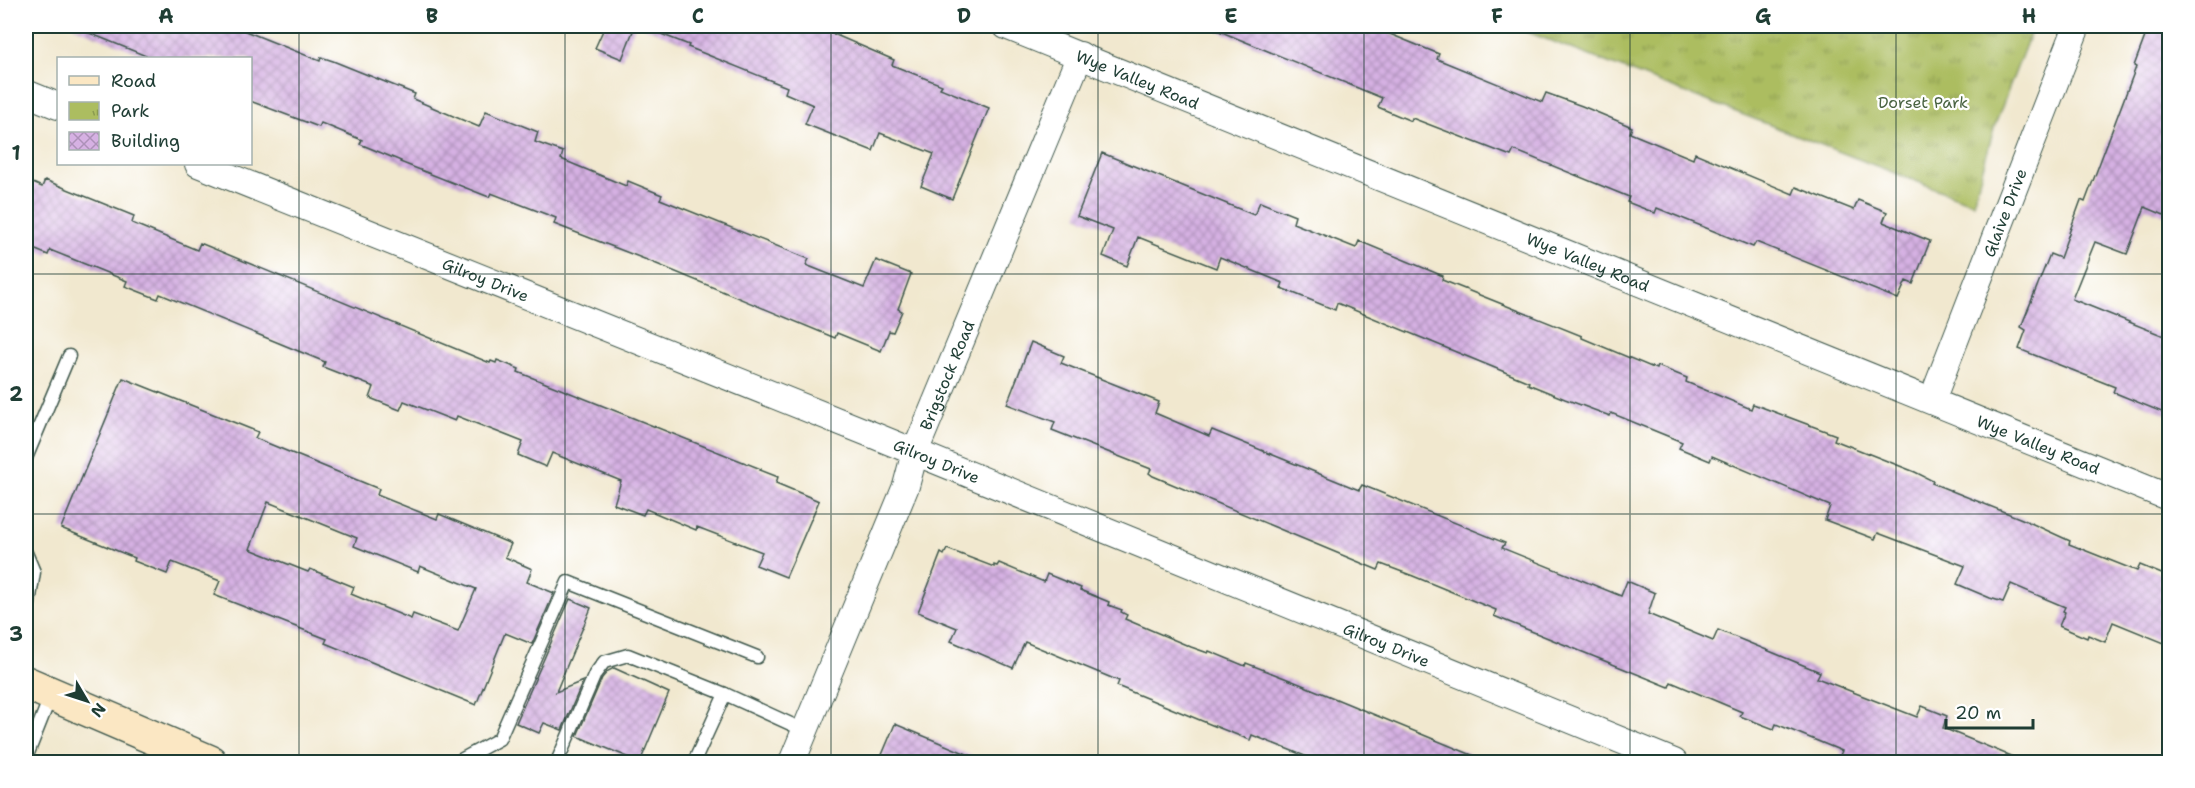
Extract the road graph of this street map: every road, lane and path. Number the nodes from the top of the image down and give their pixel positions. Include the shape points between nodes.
1 (1006, 26) edge
2 (2078, 26) edge
3 (1080, 55) junction
4 (26, 93) edge
5 (57, 106) edge
6 (200, 165) edge
7 (69, 356) dead end
8 (1932, 400) junction
9 (915, 452) junction
10 (26, 458) edge
11 (2169, 498) edge
12 (26, 553) edge
13 (26, 622) edge
14 (757, 657) dead end
15 (38, 689) edge
16 (725, 694) junction
17 (806, 731) junction
18 (26, 758) edge
19 (203, 761) edge
20 (457, 762) edge
21 (557, 762) edge
22 (694, 762) edge
23 (792, 762) edge
24 (1674, 762) edge

1 - 3 street, Wye Valley Road
2 - 8 street, Glaive Drive
3 - 8 street, Wye Valley Road
3 - 9 street, Brigstock Road
4 - 5 street
6 - 9 street, Gilroy Drive
7 - 10 lane
8 - 11 street, Wye Valley Road
9 - 17 street, Brigstock Road via 906,486
9 - 24 street, Gilroy Drive
12 - 13 lane via 34,572
14 - 20 lane via 568,582 499,739
15 - 18 lane
15 - 19 main road
16 - 17 lane
16 - 21 lane via 628,655 604,662 595,674
16 - 22 lane
17 - 23 street, Brigstock Road

